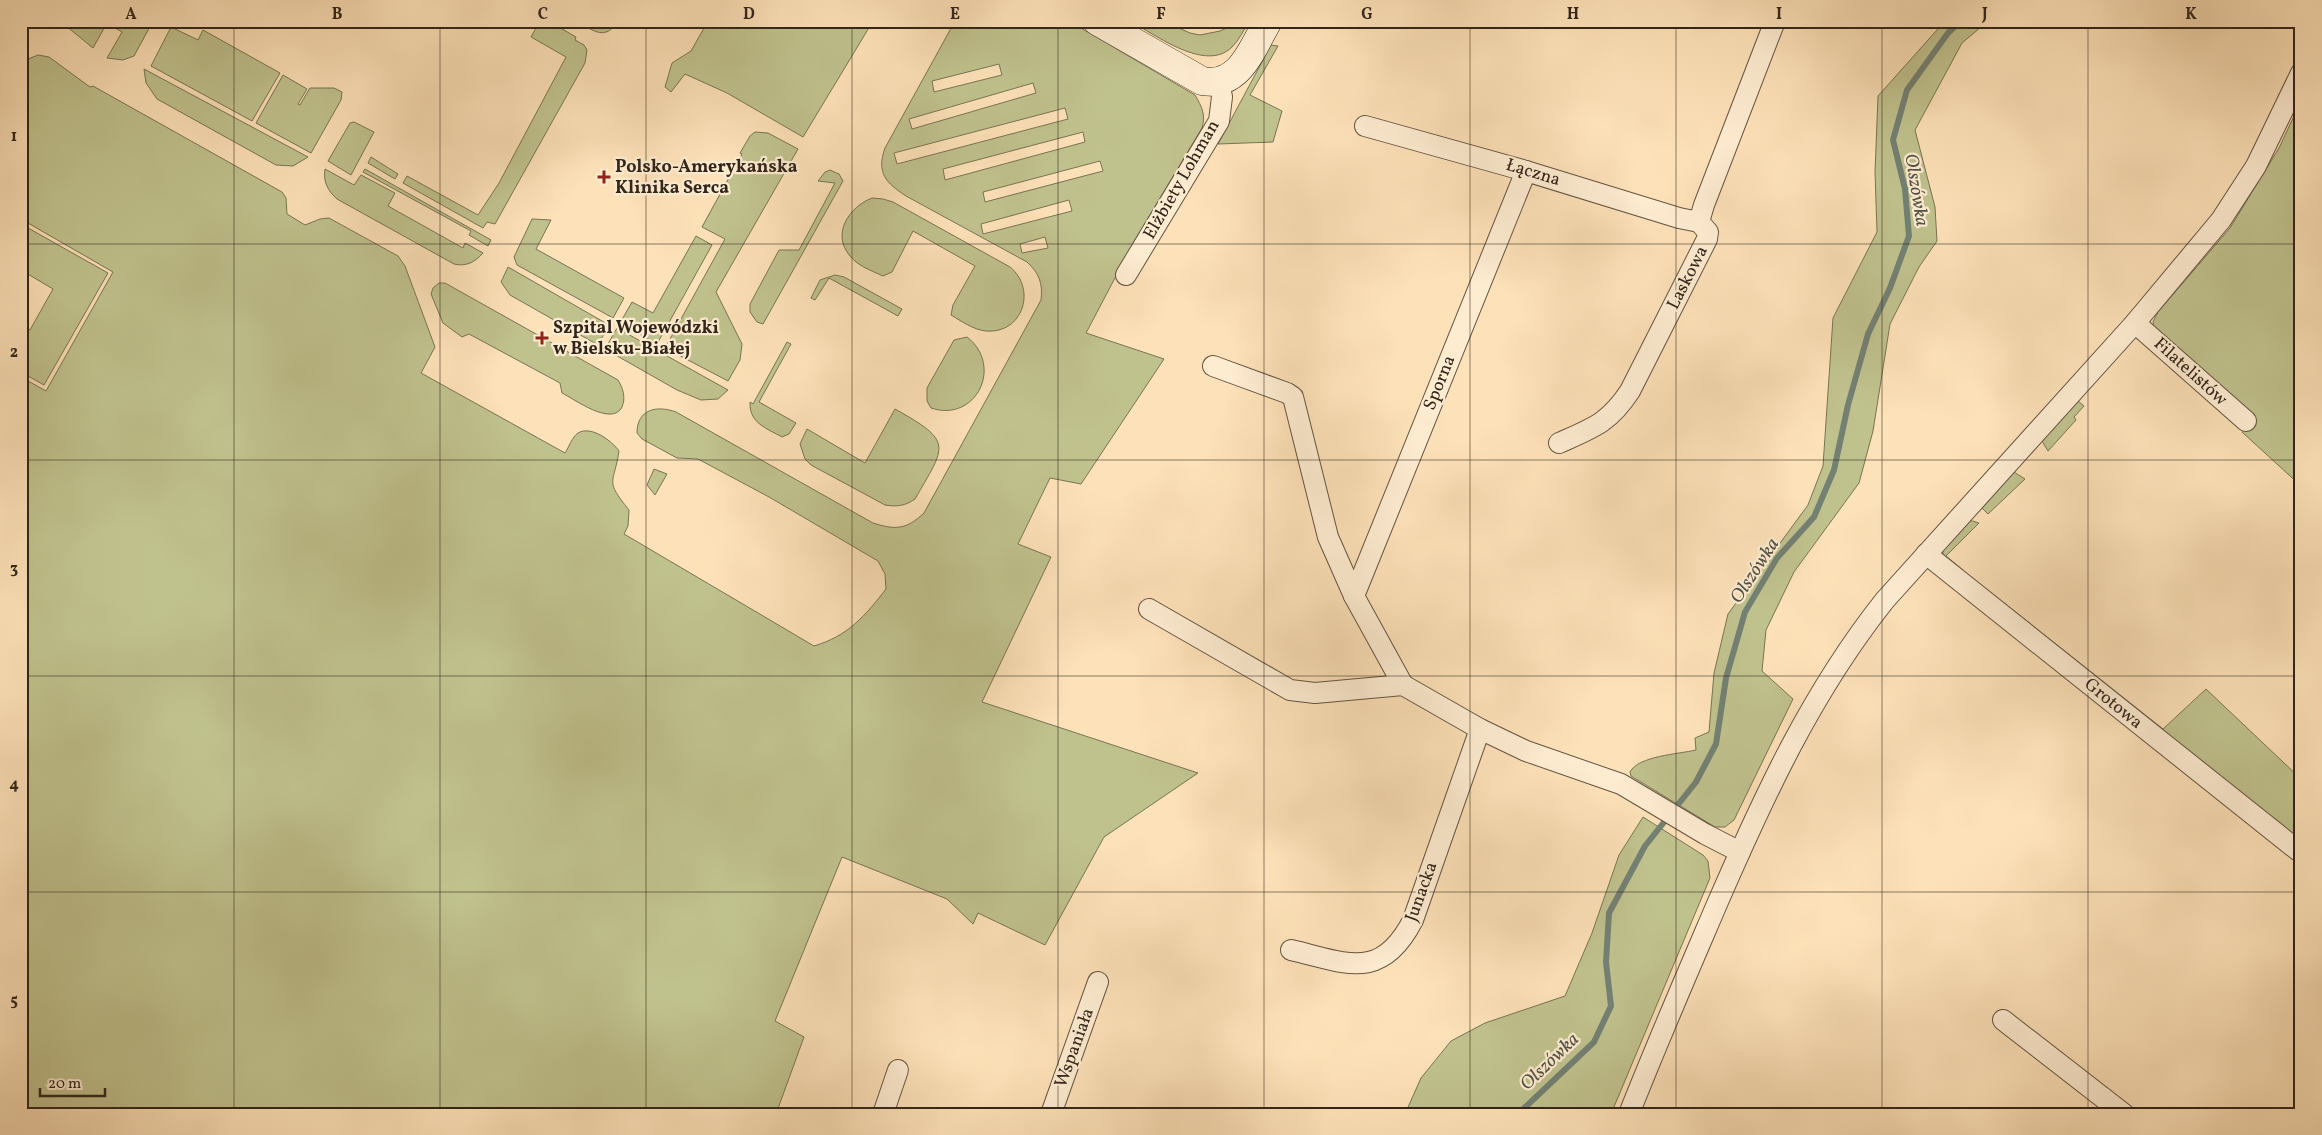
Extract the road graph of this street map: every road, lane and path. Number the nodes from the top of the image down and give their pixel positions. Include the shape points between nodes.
1 (1097, 21) edge
2 (1268, 21) edge
3 (1775, 21) edge
4 (2301, 73) edge
5 (1210, 81) junction
6 (1365, 126) dead end
7 (1526, 171) junction
8 (1699, 222) junction
9 (1126, 275) dead end
10 (2135, 323) junction
11 (1213, 366) dead end
12 (2246, 421) dead end
13 (1559, 443) dead end
14 (1926, 554) junction
15 (1354, 596) junction
16 (1149, 610) dead end
17 (1403, 685) junction
18 (1480, 729) junction
19 (1740, 852) junction
20 (2301, 853) edge
21 (1291, 950) dead end
22 (1098, 982) dead end
23 (2003, 1020) dead end
24 (898, 1070) dead end
25 (883, 1114) edge
26 (1052, 1114) edge
27 (1628, 1114) edge
28 (2124, 1114) edge

1 - 5 street
2 - 5 street via 1238,71 1231,77
3 - 8 street, Laskowa
4 - 10 street via 2256,166 2221,220
5 - 9 street, Elżbiety Lohman via 1222,97 1219,121
6 - 7 street, Łączna
7 - 8 street, Łączna
7 - 15 street, Sporna
8 - 13 street, Laskowa via 1708,232 1705,246 1630,391 1607,420
10 - 12 street, Filatelistów
10 - 14 street
11 - 15 street via 1294,397 1328,537
14 - 19 street via 1885,600 1833,671 1782,761
14 - 20 street, Grotowa
15 - 17 street
16 - 17 street via 1290,690 1315,693
17 - 18 street
18 - 19 street via 1549,760 1605,777
18 - 21 street, Junacka via 1404,938 1394,949 1370,963 1344,963
19 - 27 street
22 - 26 street, Wspaniała
23 - 28 street
24 - 25 street

